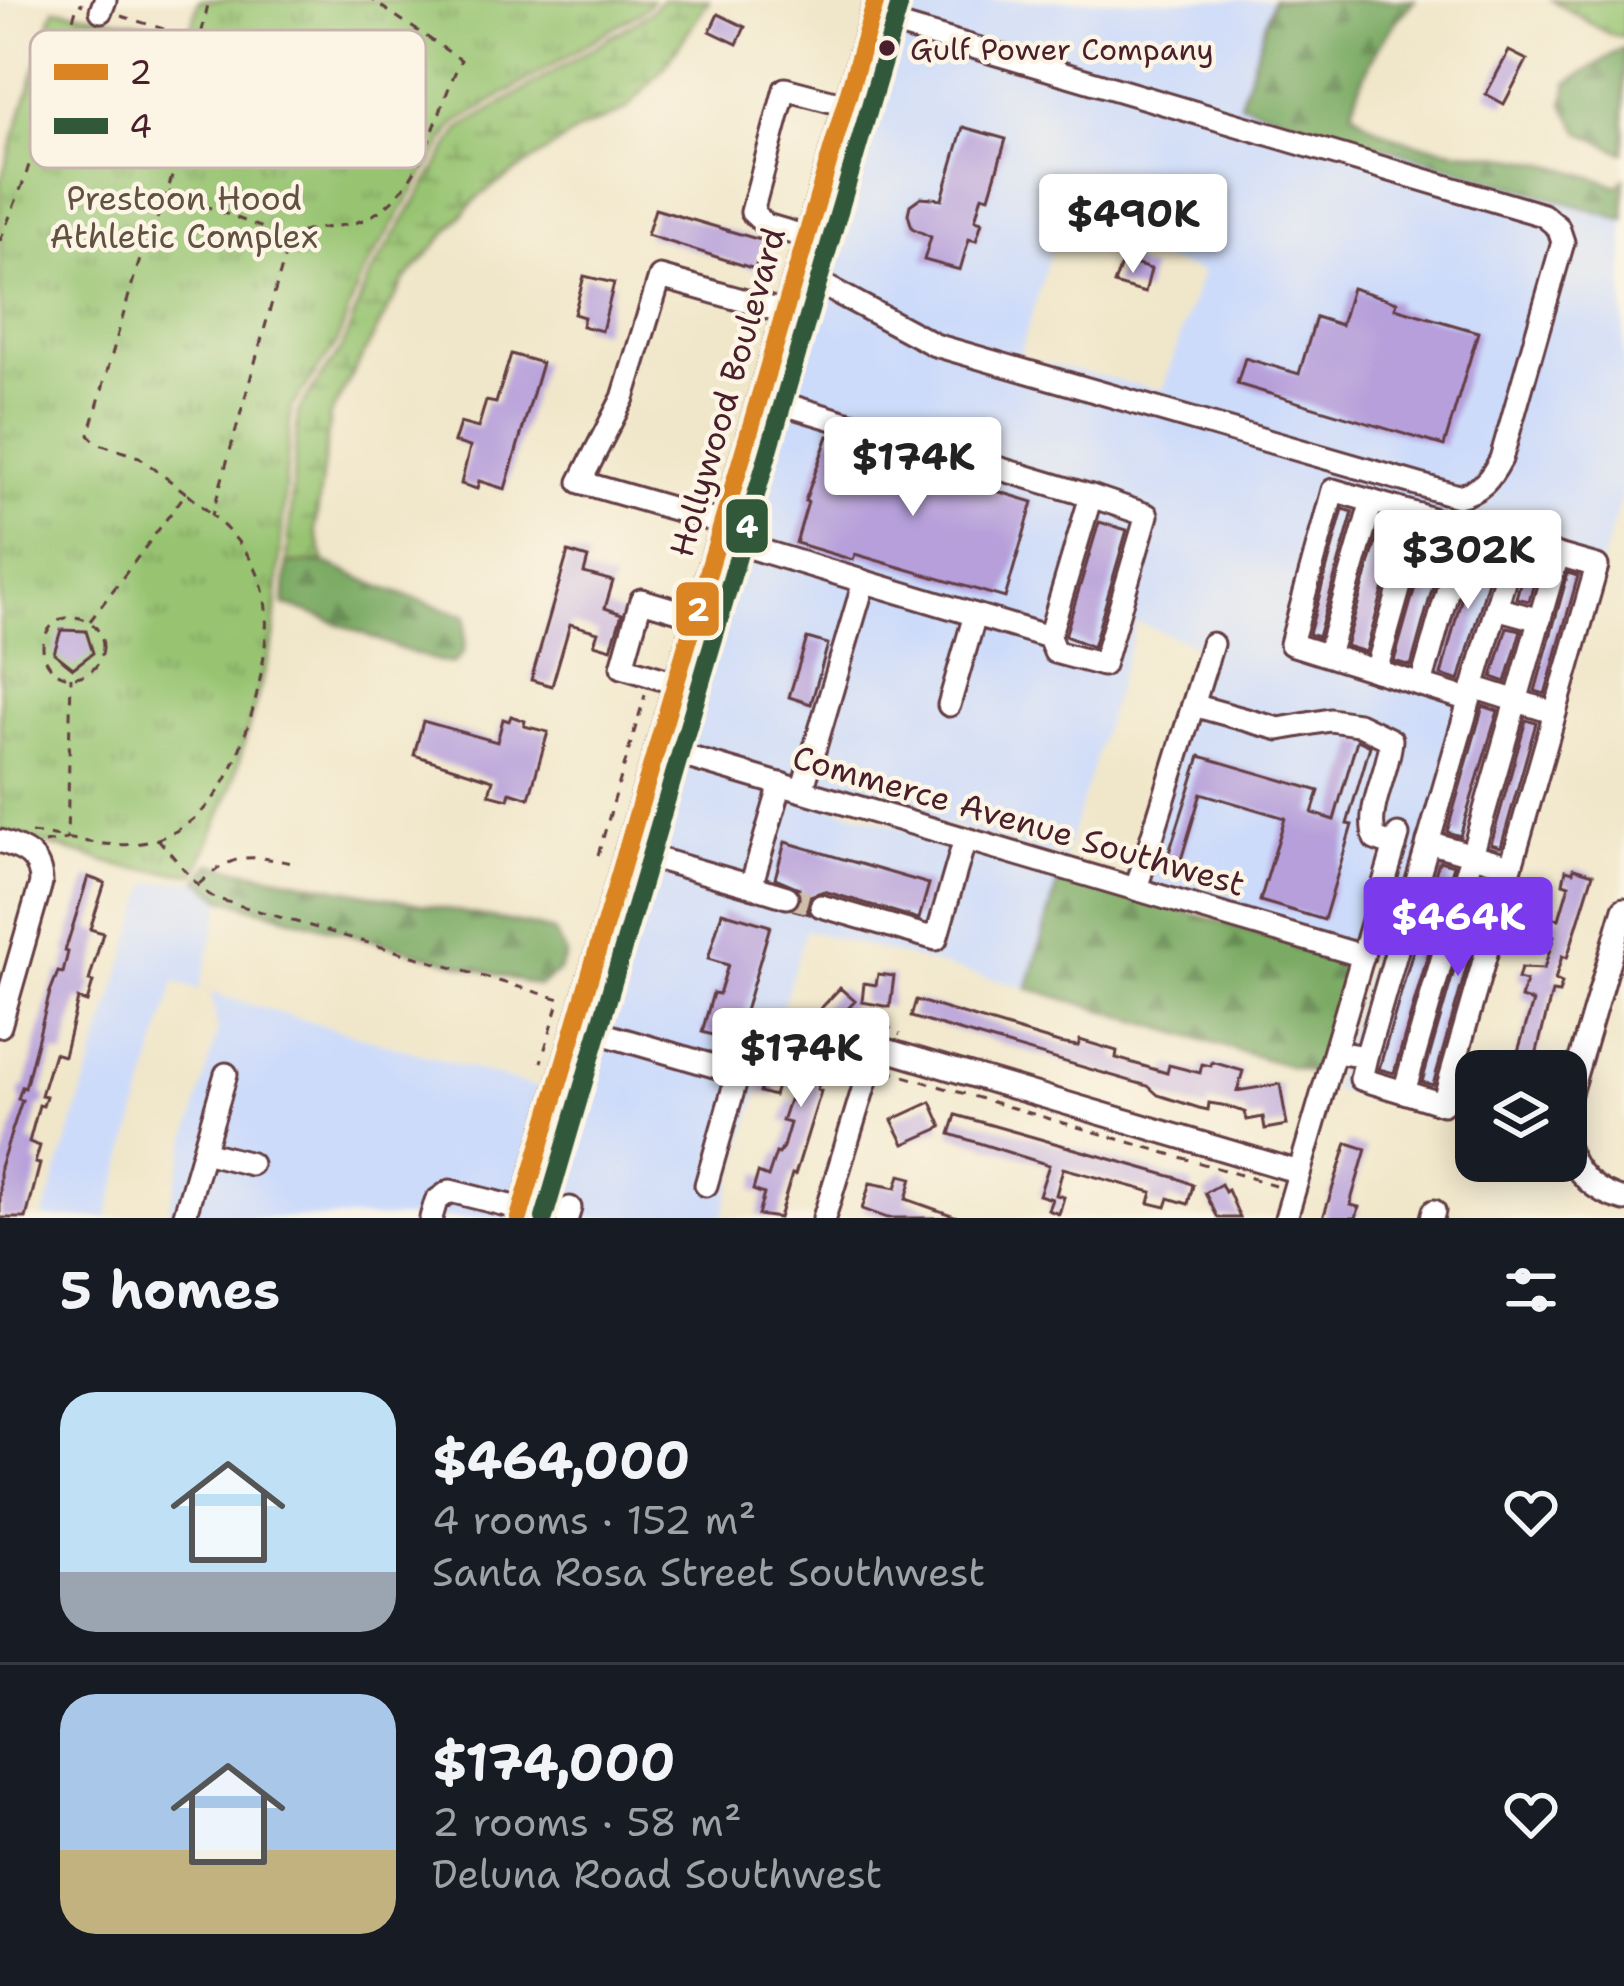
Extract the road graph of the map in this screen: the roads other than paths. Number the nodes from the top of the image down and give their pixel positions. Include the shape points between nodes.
1 (874, 8) edge
2 (846, 105) junction
3 (807, 236) junction
4 (797, 271) junction
5 (785, 312) junction
6 (760, 397) junction
7 (1091, 496) junction
8 (1372, 501) junction
9 (1420, 515) junction
10 (1465, 528) junction
11 (721, 531) junction
12 (1515, 543) junction
13 (1558, 555) junction
14 (864, 582) junction
15 (1496, 608) junction
16 (975, 615) junction
17 (696, 616) junction
18 (1539, 623) junction
19 (1049, 638) junction
20 (1576, 638) junction
21 (1212, 644) dead end
22 (1328, 656) junction
23 (1376, 671) junction
24 (676, 683) junction
25 (1421, 685) junction
26 (1471, 694) junction
27 (1516, 700) junction
28 (950, 705) dead end
29 (1193, 705) junction
30 (1555, 713) junction
31 (657, 748) junction
32 (792, 788) junction
33 (964, 839) junction
34 (0, 842) edge
35 (1428, 842) junction
36 (627, 850) junction
37 (1472, 856) junction
38 (1511, 866) junction
39 (751, 886) junction
40 (1136, 890) junction
41 (787, 897) tunnel mouth
42 (820, 906) tunnel mouth
43 (1624, 909) edge
44 (1363, 956) junction
45 (0, 1026) edge
46 (575, 1027) junction
47 (1582, 1050) edge
48 (1335, 1052) junction
49 (1366, 1057) junction
50 (226, 1074) dead end
51 (1404, 1092) junction
52 (204, 1151) junction
53 (251, 1164) dead end
54 (1297, 1181) junction
55 (1587, 1181) edge
56 (706, 1185) dead end
57 (1624, 1200) edge
58 (481, 1208) edge
59 (520, 1214) edge
60 (184, 1218) edge
61 (430, 1218) edge
62 (824, 1218) edge
63 (1286, 1218) edge

1 - 2 street, Hollywood Boulevard
1 - 4 street via 1543,215 1563,242 1501,459 1491,479 1458,496 935,345
2 - 3 street, Hollywood Boulevard
2 - 3 street via 785,89 752,212
3 - 4 street, Hollywood Boulevard
4 - 5 street, Hollywood Boulevard
5 - 6 street, Hollywood Boulevard
5 - 11 street via 659,277 623,398 580,482
6 - 7 street
6 - 11 street, Hollywood Boulevard
7 - 19 street
7 - 19 street via 1147,515 1103,665 1055,652
8 - 9 street
8 - 22 street
8 - 22 street via 1333,490 1291,644
9 - 10 street
9 - 23 street
10 - 12 street
10 - 25 street
11 - 14 street
11 - 17 street, Hollywood Boulevard
12 - 13 street
12 - 15 street
13 - 18 street
13 - 20 street via 1597,566
14 - 16 street
14 - 32 street
15 - 18 street
15 - 26 street
16 - 19 street
16 - 28 street
17 - 24 street, Hollywood Boulevard
17 - 24 street via 641,600 622,668
18 - 20 street
18 - 27 street
20 - 30 street
21 - 29 street
22 - 23 street
23 - 25 street
24 - 31 street, Hollywood Boulevard
25 - 26 street
26 - 27 street
26 - 35 street
27 - 30 street
27 - 37 street
29 - 40 street
29 - 44 street via 1279,729 1330,720 1390,740 1371,822 1375,839 1397,840
30 - 38 street
31 - 32 street, Commerce Avenue Southwest
31 - 36 street, Hollywood Boulevard
32 - 33 street, Commerce Avenue Southwest
32 - 39 street
33 - 40 street, Commerce Avenue Southwest
33 - 42 street via 936,939
34 - 45 street via 34,857 41,871
35 - 37 street
35 - 49 street
36 - 39 street
36 - 46 street, Hollywood Boulevard
37 - 38 street
37 - 51 street
38 - 51 street via 1443,1104
39 - 41 street
40 - 44 street, Commerce Avenue Southwest
43 - 47 street
44 - 48 street
46 - 56 street via 738,1073
46 - 59 street, Hollywood Boulevard
48 - 49 street
48 - 54 street
49 - 51 street via 1361,1079
50 - 52 street
52 - 53 street
52 - 60 street
54 - 62 street via 876,1047
54 - 63 street
55 - 57 street
58 - 59 street
58 - 61 street via 450,1191

